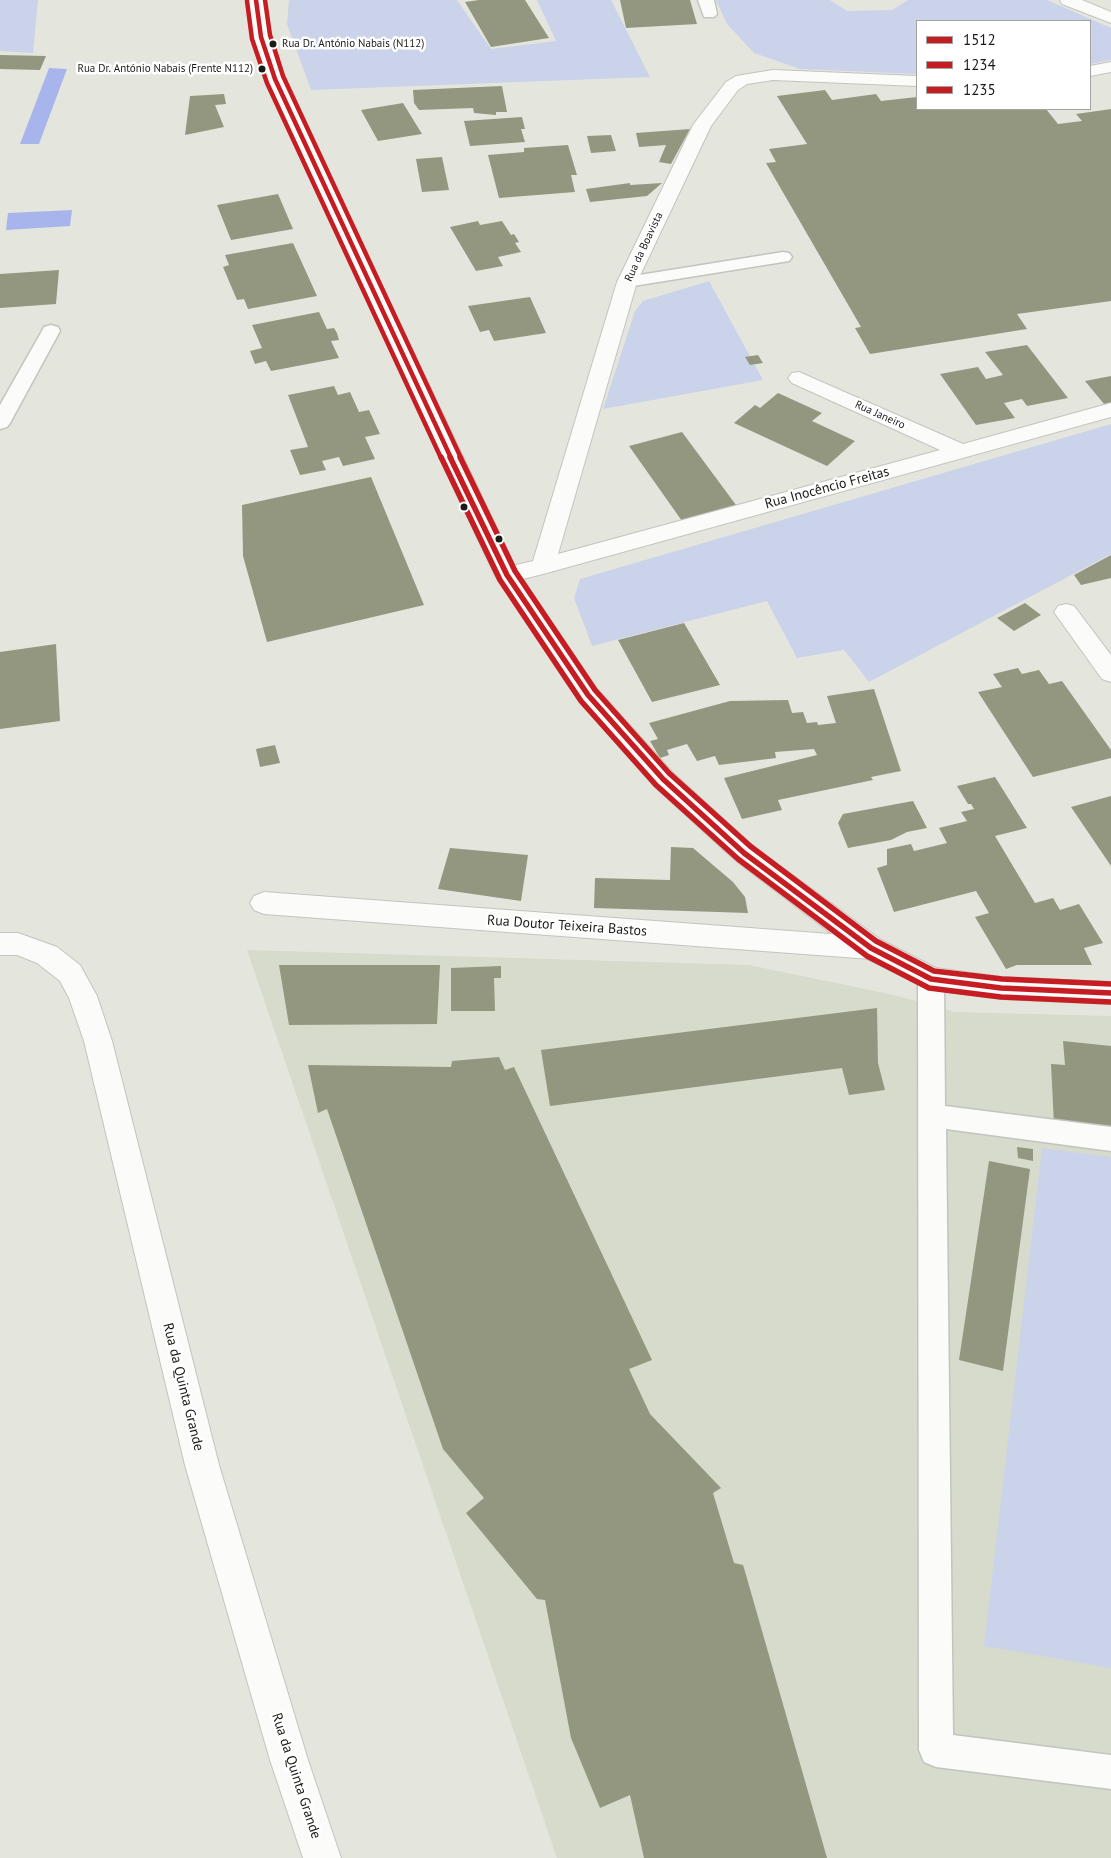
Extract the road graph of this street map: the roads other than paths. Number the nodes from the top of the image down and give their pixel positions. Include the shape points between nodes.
1 (256, 0) edge
2 (1068, 0) edge
3 (1111, 18) edge
4 (1111, 67) edge
5 (1091, 71) edge
6 (916, 81) edge
7 (782, 257) dead end
8 (628, 282) junction
9 (52, 331) dead end
10 (800, 378) dead end
11 (1111, 410) edge
12 (0, 423) edge
13 (961, 451) junction
14 (543, 566) junction
15 (507, 575) junction
16 (1066, 612) dead end
17 (1111, 672) edge
18 (264, 903) dead end
19 (9, 944) edge
20 (871, 948) junction
21 (931, 979) junction
22 (1111, 993) edge
23 (931, 1116) junction
24 (1111, 1139) edge
25 (1111, 1772) edge
26 (322, 1858) edge

1 - 15 street via 261,37 275,79
2 - 3 street
4 - 5 street
6 - 8 street, Rua da Boavista via 773,75 742,80 732,86 702,125
7 - 8 lane
8 - 14 street, Rua da Boavista
9 - 12 lane
10 - 13 street, Rua Janeiro
11 - 13 street, Rua Inocêncio Freitas
13 - 14 street, Rua Inocêncio Freitas
14 - 15 street
15 - 20 street via 588,694 663,779 744,853
16 - 17 street
18 - 20 street, Rua Doutor Teixeira Bastos
19 - 26 street, Rua da Quinta Grande via 47,955 70,973 98,1041 202,1465 289,1760
20 - 21 street
21 - 22 street via 1002,988
21 - 23 lane
23 - 24 lane
23 - 25 lane via 936,1750

